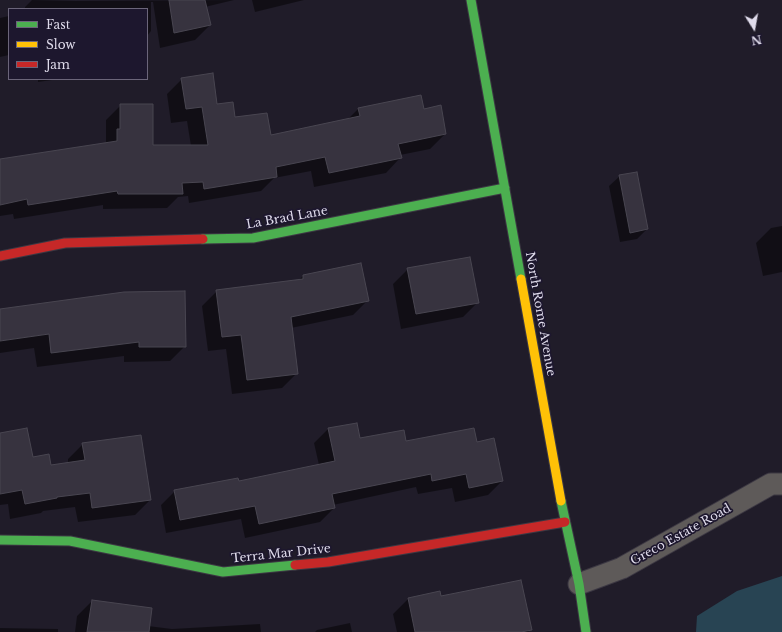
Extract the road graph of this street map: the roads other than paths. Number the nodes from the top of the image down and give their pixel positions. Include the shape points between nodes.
1 (471, 0) edge
2 (505, 188) junction
3 (0, 256) edge
4 (782, 484) edge
5 (565, 522) junction
6 (0, 540) edge
7 (578, 584) junction
8 (586, 632) edge

1 - 2 street, North Rome Avenue
2 - 3 street, La Brad Lane via 253,238 65,243
2 - 5 street, North Rome Avenue
4 - 7 street, Greco Estate Road via 771,484 622,568
5 - 6 street, Terra Mar Drive via 328,562 223,572 70,541
5 - 7 street, North Rome Avenue
7 - 8 street, North Rome Avenue

